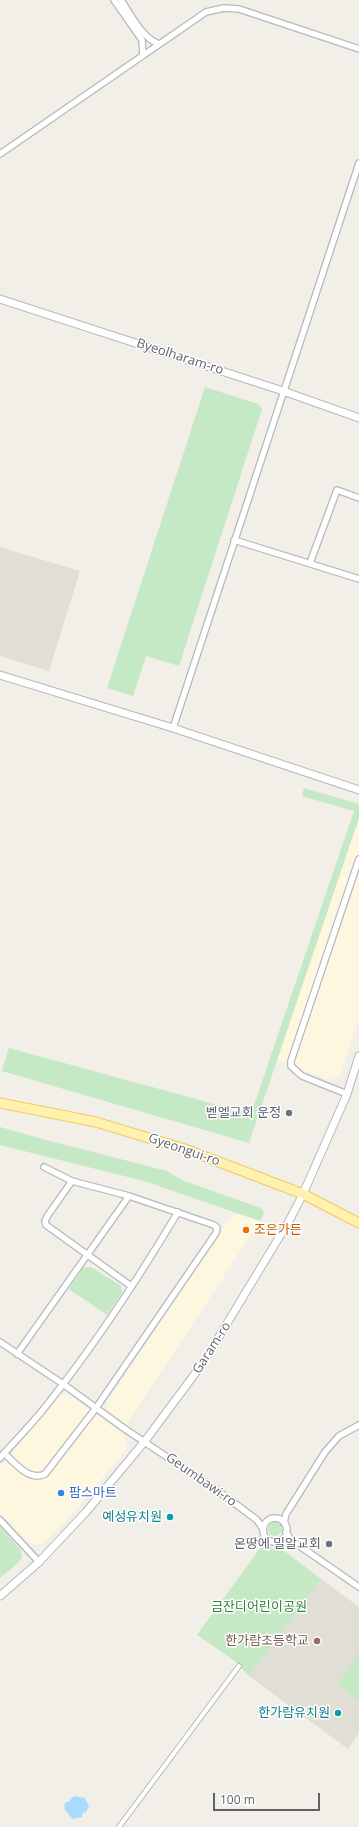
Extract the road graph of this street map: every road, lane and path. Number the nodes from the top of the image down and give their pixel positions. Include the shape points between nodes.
1 (114, 0) edge
2 (121, 0) edge
3 (159, 44) junction
4 (359, 49) edge
5 (143, 55) junction
6 (0, 154) edge
7 (359, 163) edge
8 (0, 299) edge
9 (283, 391) junction
10 (359, 418) edge
11 (359, 498) edge
12 (234, 540) junction
13 (310, 563) junction
14 (359, 579) edge
15 (0, 675) edge
16 (173, 728) junction
17 (359, 790) edge
18 (359, 859) edge
19 (359, 1056) edge
20 (347, 1094) junction
21 (0, 1103) edge
22 (44, 1167) dead end
23 (72, 1181) junction
24 (303, 1194) junction
25 (129, 1196) junction
26 (178, 1212) junction
27 (359, 1223) edge
28 (87, 1256) junction
29 (131, 1286) junction
30 (0, 1342) edge
31 (17, 1354) junction
32 (63, 1384) junction
33 (96, 1408) junction
34 (359, 1425) edge
35 (145, 1441) junction
36 (4, 1453) junction
37 (0, 1458) edge
38 (286, 1514) junction
39 (278, 1518) junction
40 (0, 1520) edge
41 (257, 1520) junction
42 (267, 1520) junction
43 (284, 1523) junction
44 (263, 1529) junction
45 (286, 1532) junction
46 (281, 1540) junction
47 (291, 1540) junction
48 (39, 1562) junction
49 (359, 1587) edge
50 (0, 1596) edge
51 (239, 1666) dead end
52 (120, 1827) edge

1 - 5 street via 142,40
2 - 3 street via 146,35
3 - 4 street via 206,12 224,8 239,9
3 - 5 street
5 - 6 street
7 - 9 street
8 - 9 street, Byeolharam-ro
9 - 10 street, Byeolharam-ro
9 - 12 street
11 - 13 street via 337,490
12 - 13 street
12 - 16 street
13 - 14 street
15 - 16 street
16 - 17 street
18 - 20 street via 291,1061 291,1066 302,1076
19 - 20 street, Garam-ro
20 - 24 street, Garam-ro
21 - 24 main road, Gyeongui-ro via 96,1122 185,1149
22 - 23 street
23 - 25 street
23 - 28 street via 45,1221 46,1225
24 - 27 main road, Gyeongui-ro
24 - 35 street, Garam-ro via 289,1222 203,1363
25 - 26 street
25 - 28 street
26 - 29 street
26 - 33 street via 214,1225 217,1228 216,1233
28 - 29 street
28 - 31 street
29 - 32 street
30 - 31 street, Geumbawi-ro
31 - 32 street, Geumbawi-ro
32 - 33 street, Geumbawi-ro
32 - 36 street
33 - 35 street, Geumbawi-ro
33 - 36 street via 41,1476 27,1474
34 - 38 street via 339,1436 325,1452
35 - 41 street, Geumbawi-ro
35 - 48 street, Garam-ro via 86,1512
36 - 37 street
38 - 39 street
38 - 43 street
39 - 42 street
39 - 43 street
40 - 48 street
41 - 42 street
41 - 44 street
42 - 44 street
43 - 45 street
44 - 46 street via 268,1539
45 - 46 street
45 - 47 street
46 - 47 street
47 - 49 street
48 - 50 street, Garam-ro
51 - 52 street

